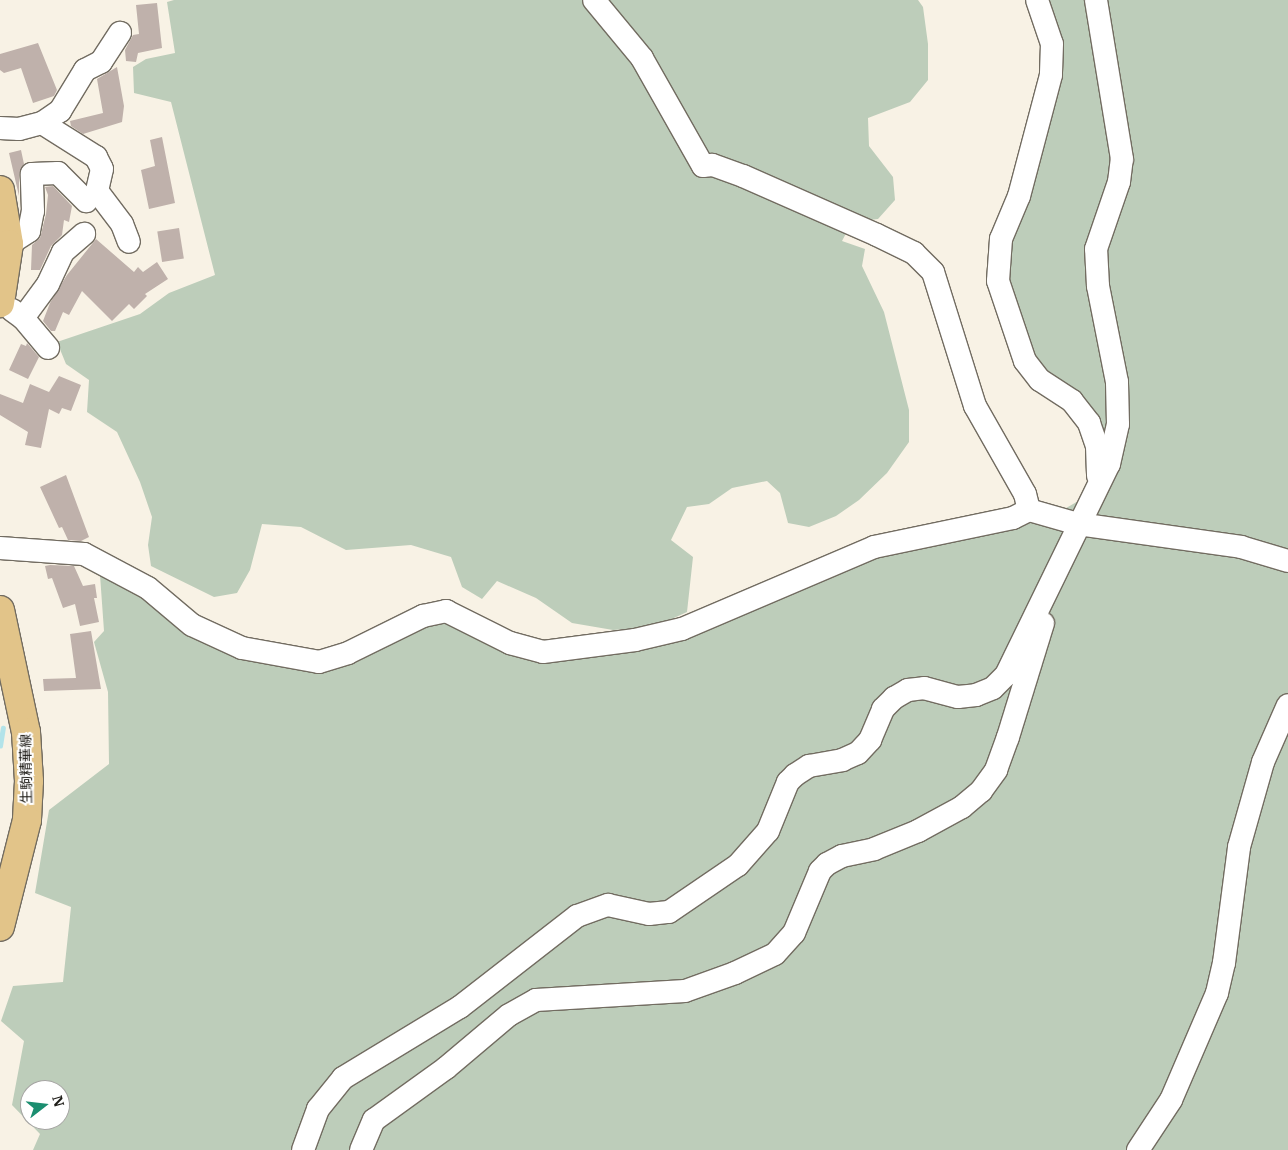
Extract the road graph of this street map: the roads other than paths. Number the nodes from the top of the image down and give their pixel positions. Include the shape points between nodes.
1 (594, 0) edge
2 (1037, 0) edge
3 (1096, 0) edge
4 (120, 33) dead end
5 (42, 123) junction
6 (0, 128) edge
7 (0, 190) edge
8 (86, 202) dead end
9 (84, 234) dead end
10 (129, 242) dead end
11 (9, 244) junction
12 (0, 303) edge
13 (23, 318) junction
14 (48, 348) dead end
15 (1096, 487) junction
16 (1028, 510) junction
17 (1078, 524) junction
18 (0, 548) edge
19 (1063, 557) junction
20 (1288, 561) edge
21 (0, 610) edge
22 (8, 682) edge
23 (1288, 704) edge
24 (0, 928) edge
25 (303, 1150) edge
26 (361, 1150) edge
27 (1138, 1150) edge

1 - 16 street via 642,58 703,166 712,165 743,176 877,235 914,253 933,272 975,406 1025,494
2 - 15 street via 1049,30 1051,75 1019,196 1001,239 998,281 1025,361 1040,380 1072,401 1089,423 1099,460
3 - 15 street via 1122,159 1118,182 1096,249 1098,286 1117,382 1118,424 1109,464
4 - 5 street via 102,62 85,70 60,111
5 - 6 street via 19,129
5 - 10 street via 96,157 102,169 96,191 122,224
7 - 11 main road
8 - 11 street via 58,173 32,174 33,211 28,231
9 - 13 street via 63,252 48,284
11 - 12 main road
12 - 13 street
13 - 14 street
15 - 17 street
16 - 17 street
16 - 18 street via 1013,518 874,547 682,629 635,640 543,652 510,643 446,611 423,616 348,653 319,662 242,648 192,625 148,588 84,554
17 - 19 street
17 - 20 street via 1241,547
19 - 25 street via 1006,675 993,688 967,697 916,688 894,698 883,709 870,740 858,753 842,760 809,766 788,782 768,831 738,865 668,912 649,914 608,905 577,916 460,1007 343,1078 318,1109
19 - 26 street via 996,770 972,799 918,831 874,850 842,856 827,864 817,878 794,933 782,948 759,964 685,991 536,1000 509,1015 446,1068 374,1120
21 - 22 main road, 生駒精華線
22 - 24 main road, 生駒精華線 via 26,732 27,820
23 - 27 street via 1263,762 1239,847 1217,993 1171,1100

